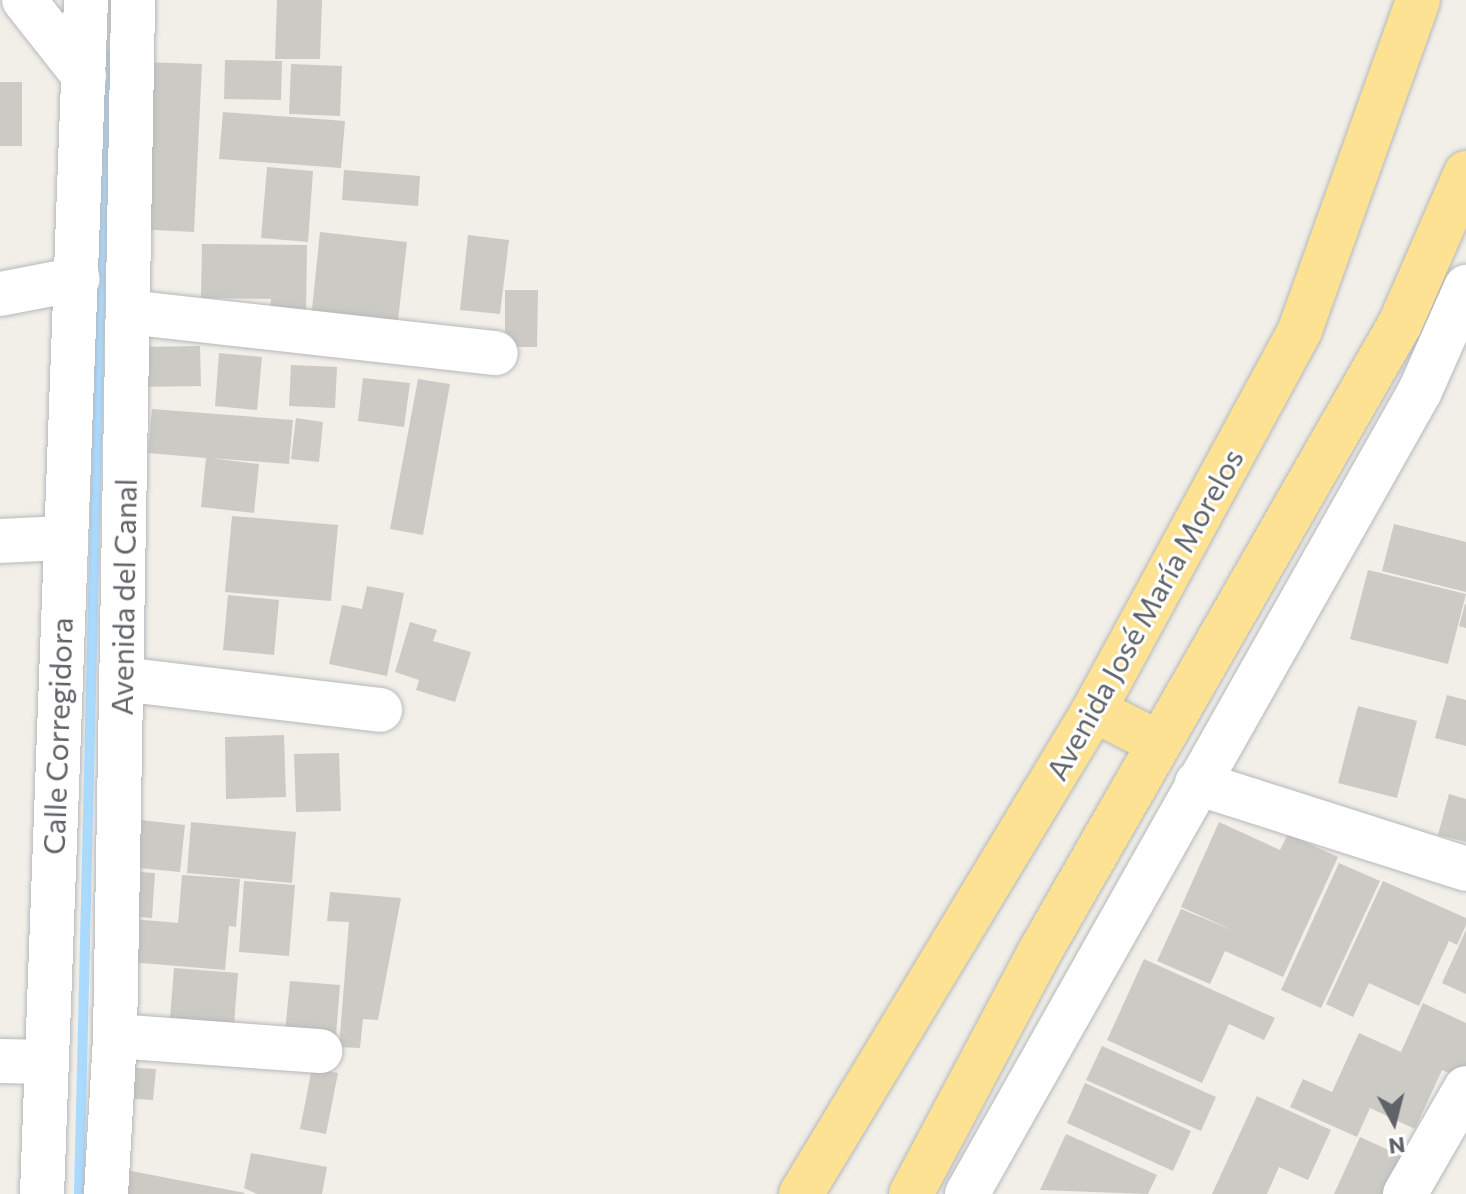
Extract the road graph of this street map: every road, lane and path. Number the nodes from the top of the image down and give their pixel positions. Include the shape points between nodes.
1 (24, 0) edge
2 (86, 0) edge
3 (133, 0) edge
4 (1418, 0) edge
5 (84, 76) junction
6 (1466, 173) edge
7 (78, 279) junction
8 (1466, 287) edge
9 (0, 294) edge
10 (128, 312) junction
11 (496, 353) dead end
12 (63, 538) junction
13 (0, 541) edge
14 (121, 679) junction
15 (380, 710) dead end
16 (1094, 710) junction
17 (1159, 743) junction
18 (1197, 783) junction
19 (1466, 869) edge
20 (115, 1036) junction
21 (320, 1051) dead end
22 (0, 1061) edge
23 (46, 1062) junction
24 (1466, 1088) edge
25 (42, 1194) edge
26 (106, 1194) edge
27 (801, 1194) edge
28 (911, 1194) edge
29 (967, 1194) edge
30 (1405, 1194) edge

1 - 5 street
2 - 5 street, Calle Corregidora
3 - 10 street, Avenida del Canal
4 - 16 highway, Avenida José María Morelos via 1300,330
5 - 7 street, Calle Corregidora
6 - 17 highway via 1400,324
7 - 9 street
7 - 12 street, Calle Corregidora
8 - 18 street via 1420,391
10 - 11 street
10 - 14 street, Avenida del Canal
12 - 13 street
12 - 23 street, Calle Corregidora
14 - 15 street
14 - 20 street, Avenida del Canal
16 - 17 highway
16 - 27 highway, Avenida José María Morelos
17 - 28 highway
18 - 19 street
18 - 29 street
20 - 21 street
20 - 26 street, Avenida del Canal
22 - 23 street
23 - 25 street, Calle Corregidora
24 - 30 street

